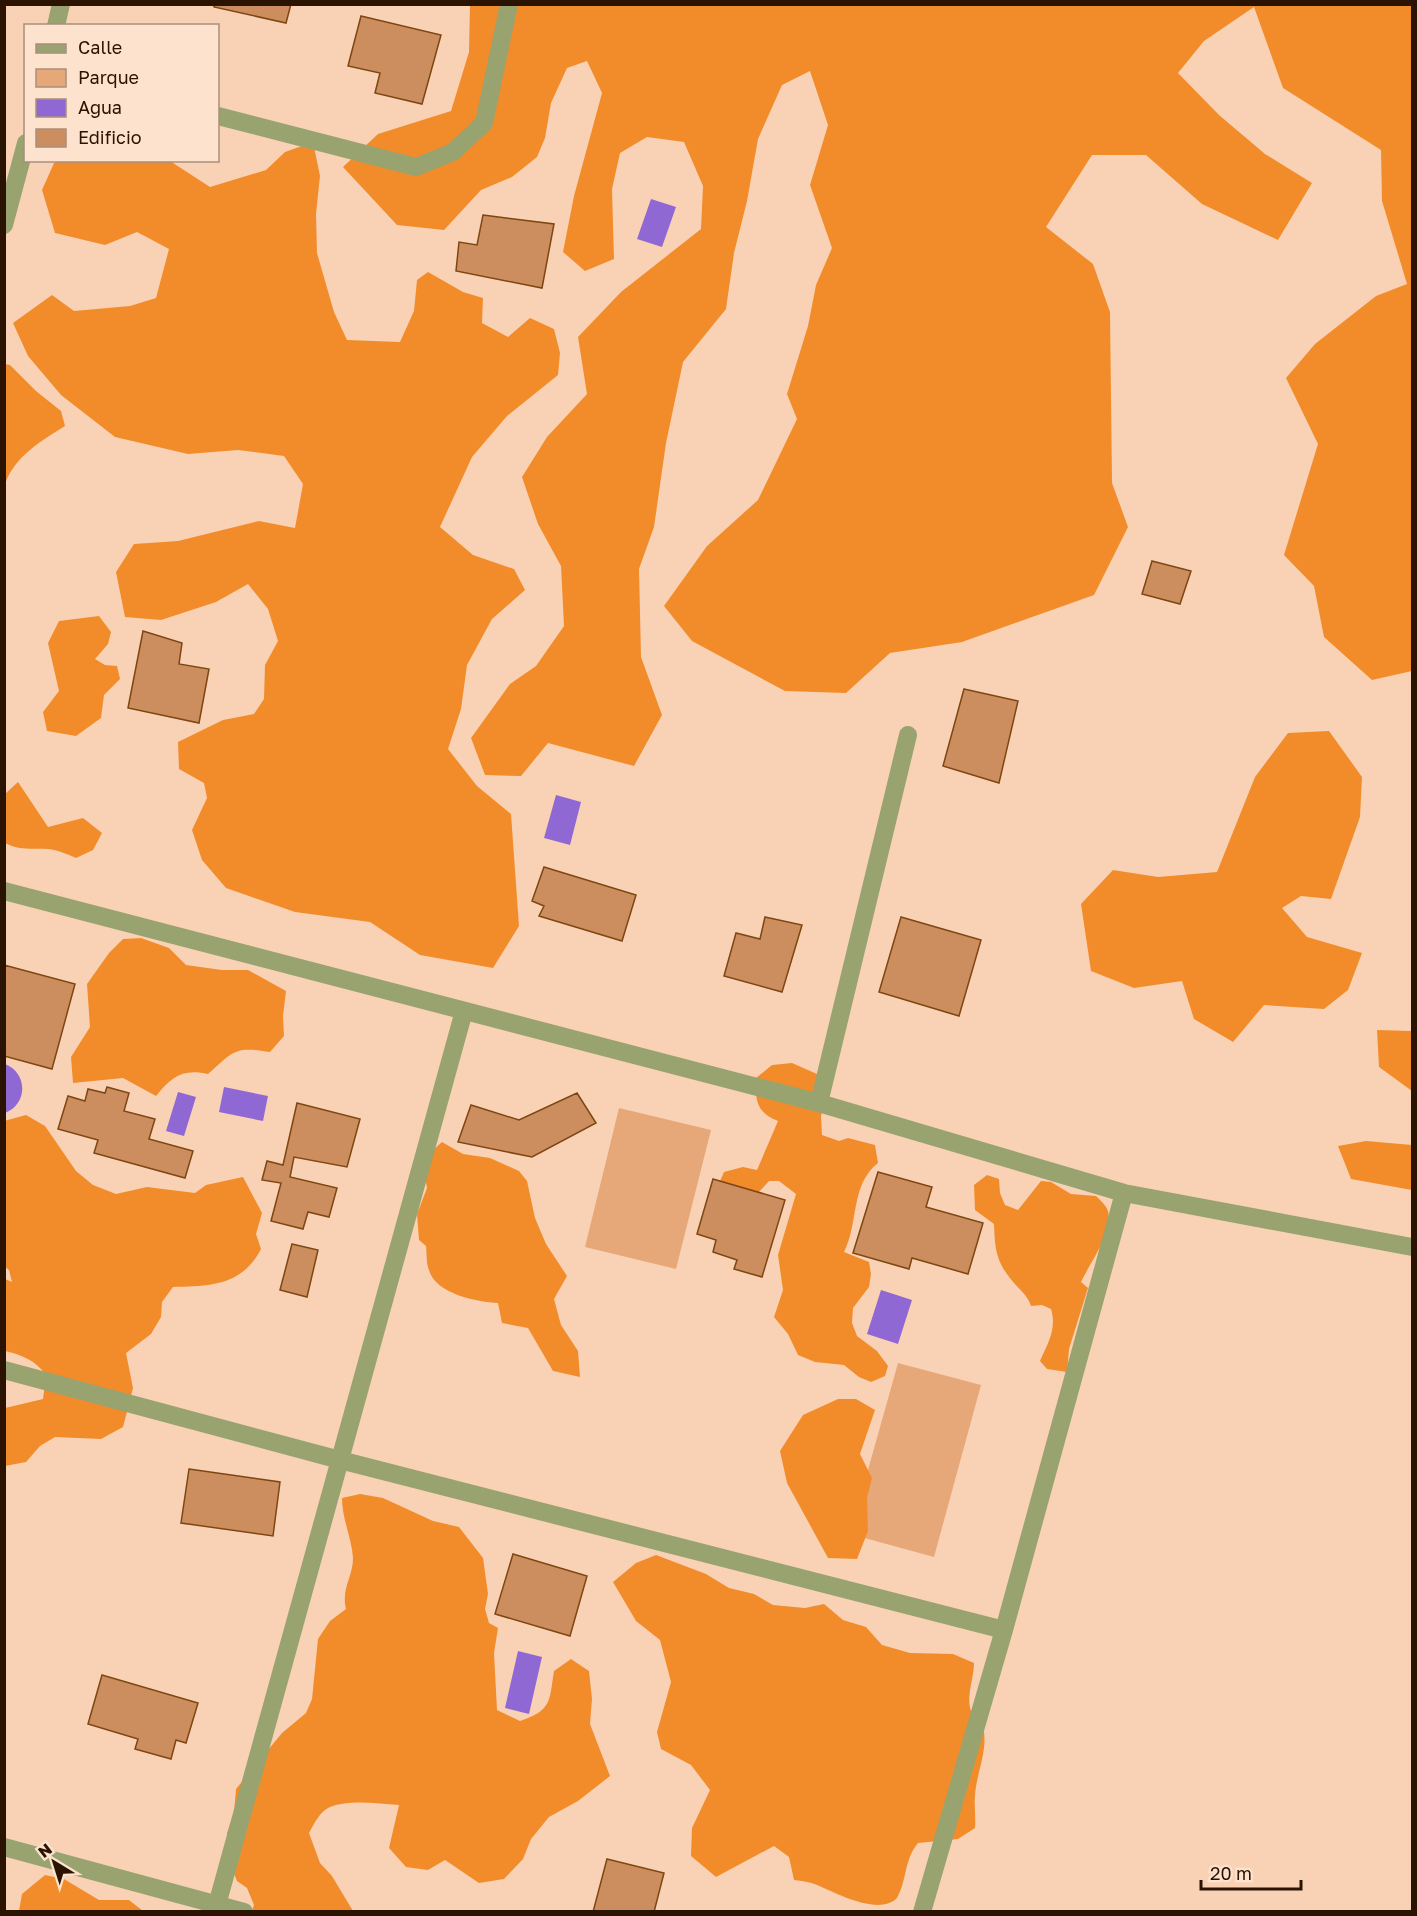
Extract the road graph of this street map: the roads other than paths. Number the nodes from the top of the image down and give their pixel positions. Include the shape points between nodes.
1 (61, 4) edge
2 (509, 4) edge
3 (56, 24) edge
4 (219, 116) edge
5 (24, 150) edge
6 (4, 225) edge
7 (908, 735) dead end
8 (4, 891) edge
9 (464, 1011) junction
10 (819, 1103) junction
11 (1124, 1193) junction
12 (1413, 1247) edge
13 (4, 1370) edge
14 (340, 1460) junction
15 (1004, 1630) junction
16 (4, 1847) edge
17 (216, 1908) edge
18 (244, 1911) edge
19 (922, 1911) edge

1 - 3 street
2 - 4 street via 484,123 453,152 416,167
5 - 6 street
7 - 10 street
8 - 9 street
9 - 10 street
9 - 14 street
10 - 11 street
11 - 12 street
11 - 15 street
13 - 14 street
14 - 15 street
14 - 17 street
15 - 19 street
16 - 17 street
17 - 18 street

